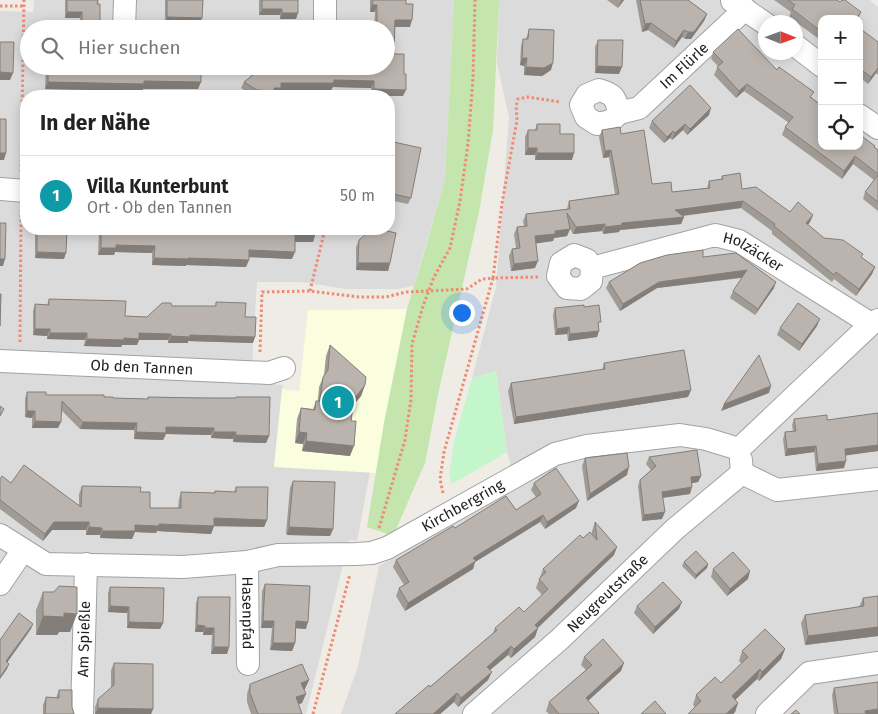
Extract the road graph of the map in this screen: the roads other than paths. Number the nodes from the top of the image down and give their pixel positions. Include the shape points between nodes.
1 (124, 0) edge
2 (325, 0) edge
3 (738, 4) edge
4 (758, 18) edge
5 (124, 20) edge
6 (325, 20) edge
7 (803, 51) edge
8 (818, 63) edge
9 (581, 105) road end
10 (863, 118) edge
11 (878, 128) edge
12 (0, 189) edge
13 (20, 191) edge
14 (558, 276) road end
15 (875, 322) edge
16 (0, 361) edge
17 (284, 368) dead end
18 (739, 449) junction
19 (742, 473) junction
20 (878, 479) edge
21 (0, 534) edge
22 (23, 550) junction
23 (247, 562) junction
24 (86, 564) junction
25 (0, 584) edge
26 (878, 663) edge
27 (248, 664) dead end
28 (82, 714) edge
29 (474, 714) edge
30 (767, 714) edge

1 - 5 street
2 - 6 street
3 - 4 street
3 - 9 street, Im Flürle via 639,108 597,124 586,117
7 - 8 street
10 - 11 street
12 - 13 street
14 - 15 street, Holzäcker via 567,288 581,289 591,281 592,268 715,235 738,242
15 - 18 street
16 - 17 street, Ob den Tannen via 260,373
18 - 19 street
18 - 23 street, Kirchbergring via 680,435 587,446 554,454 387,548 364,554 278,554
19 - 20 street via 777,490
19 - 29 street, Neugreutstraße via 675,529
21 - 22 street, Kirchbergring
22 - 24 street, Kirchbergring via 46,564
22 - 25 street
23 - 24 street, Kirchbergring via 183,567
23 - 27 street, Hasenpfad
24 - 28 street, Am Spießle
26 - 30 street via 809,673

